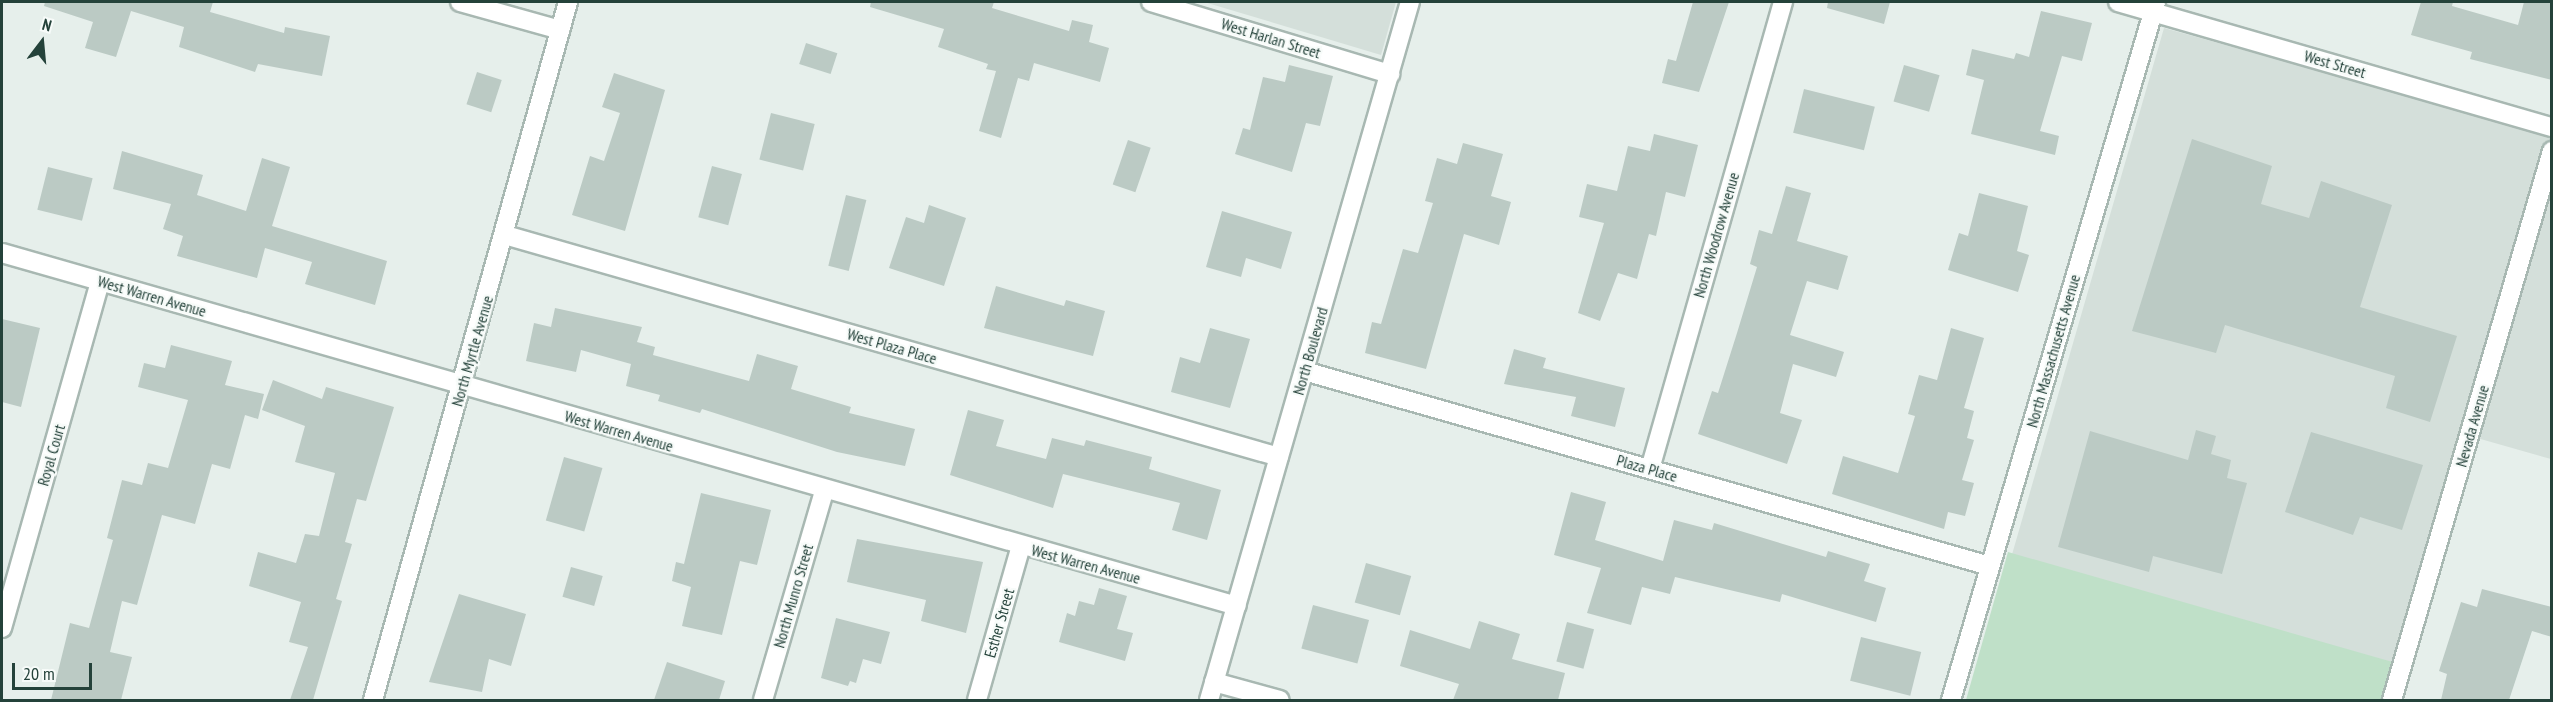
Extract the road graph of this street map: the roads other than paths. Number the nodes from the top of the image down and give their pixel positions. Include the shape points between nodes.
1 (460, 2) edge
2 (568, 2) edge
3 (1151, 2) edge
4 (1410, 2) edge
5 (1782, 2) edge
6 (2118, 2) edge
7 (2155, 6) edge
8 (560, 30) junction
9 (1390, 74) junction
10 (2552, 127) edge
11 (2552, 151) edge
12 (504, 235) junction
13 (2, 253) edge
14 (100, 282) junction
15 (1304, 371) junction
16 (462, 386) junction
17 (1279, 457) junction
18 (1650, 469) junction
19 (824, 490) junction
20 (1021, 546) junction
21 (1990, 566) junction
22 (1237, 606) junction
23 (2, 628) edge
24 (1214, 682) junction
25 (373, 700) edge
26 (763, 700) edge
27 (977, 700) edge
28 (1209, 700) edge
29 (1280, 700) edge
30 (1951, 700) edge
31 (2392, 700) edge

1 - 8 street
2 - 8 street, North Myrtle Avenue
3 - 9 street, West Harlan Street
4 - 9 street, North Boulevard
5 - 18 street, North Woodrow Avenue
6 - 7 street, West Street
7 - 10 street, West Street
7 - 21 street, North Massachusetts Avenue
8 - 12 street, North Myrtle Avenue
9 - 15 street, North Boulevard
11 - 31 street, Nevada Avenue
12 - 16 street, North Myrtle Avenue
12 - 17 street, West Plaza Place
13 - 14 street, West Warren Avenue
14 - 16 street, West Warren Avenue
14 - 23 street, Royal Court
15 - 17 street, North Boulevard
15 - 18 street, Plaza Place
16 - 19 street, West Warren Avenue
16 - 25 street, North Myrtle Avenue
17 - 22 street, North Boulevard
18 - 21 street, Plaza Place
19 - 20 street, West Warren Avenue
19 - 26 street, North Munro Street
20 - 22 street, West Warren Avenue
20 - 27 street, Esther Street
21 - 30 street, North Massachusetts Avenue
22 - 24 street, North Boulevard
24 - 28 street, North Boulevard
24 - 29 street

